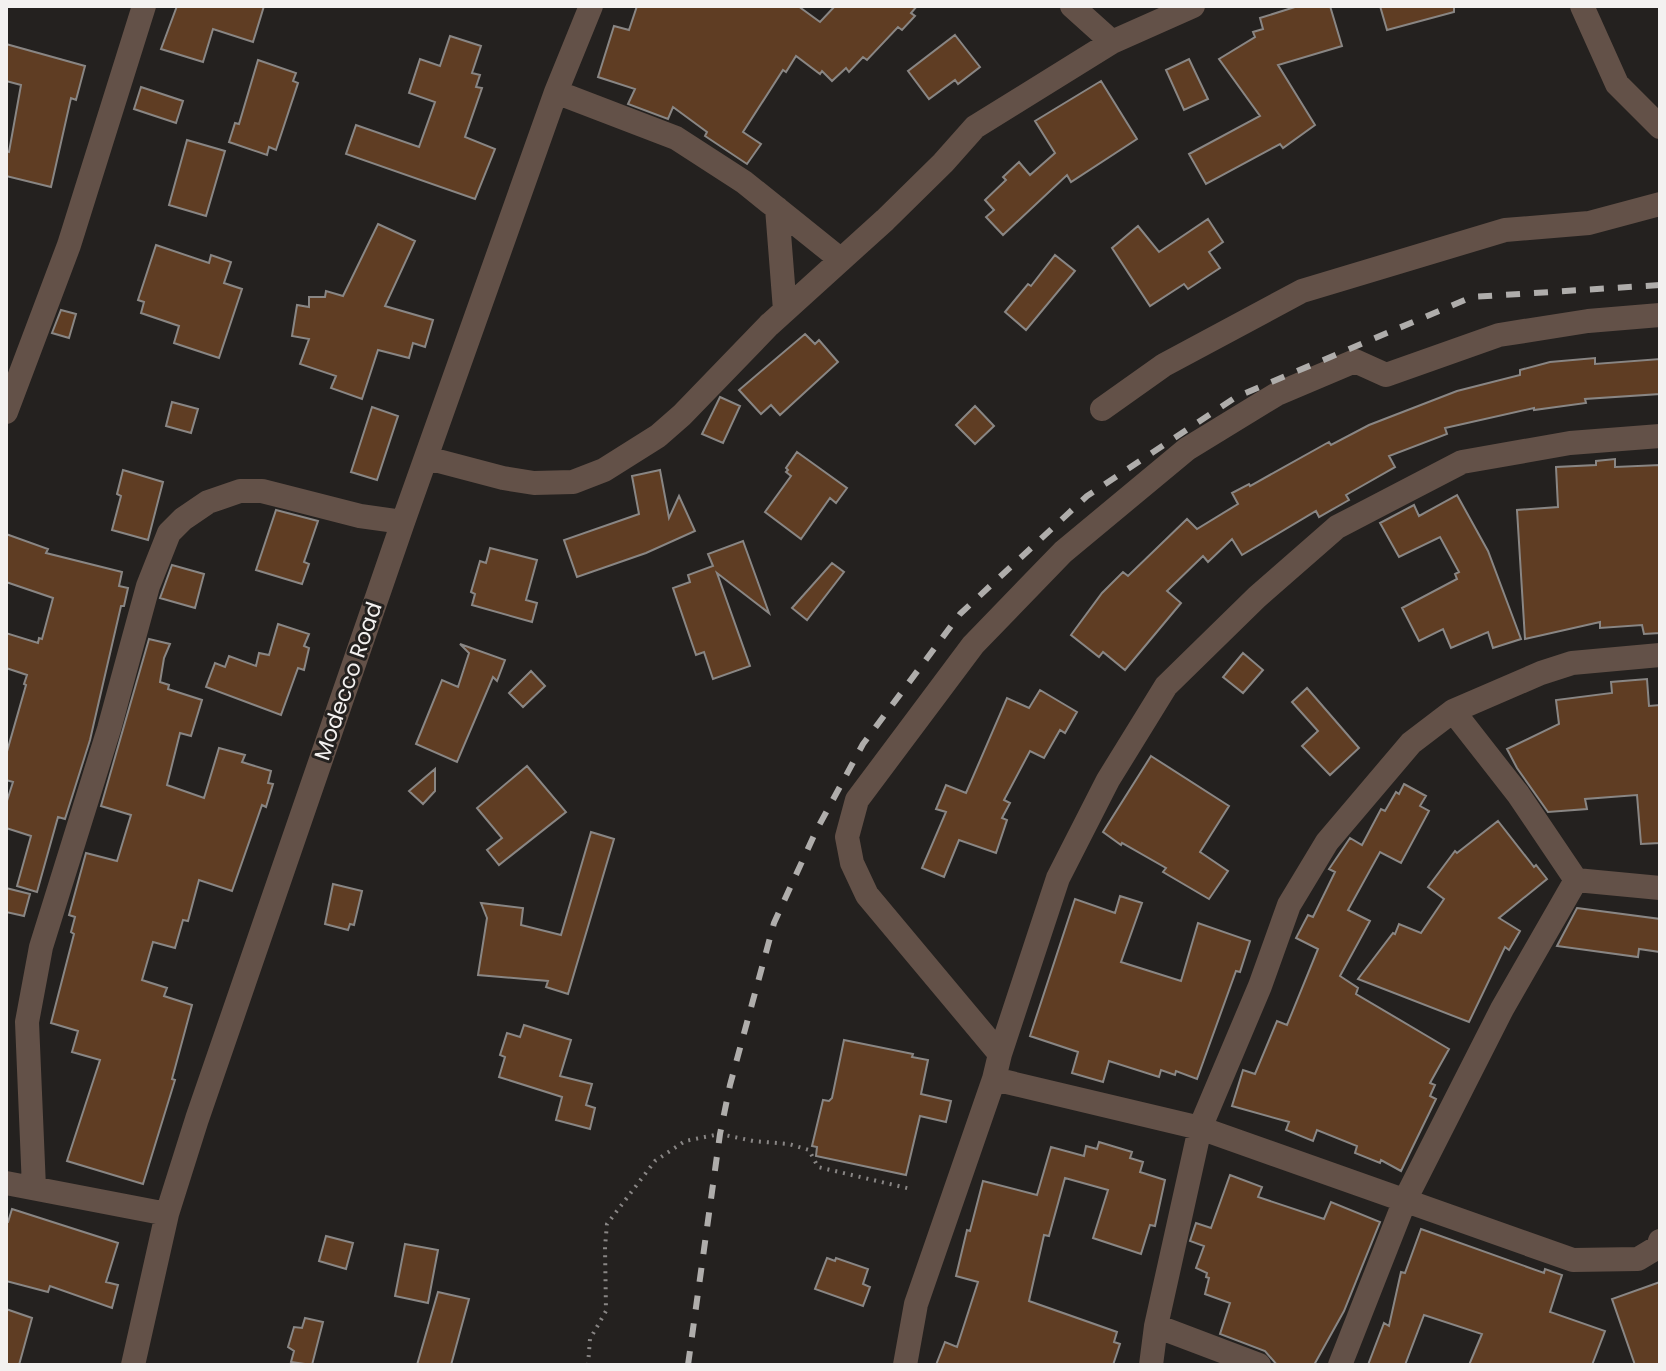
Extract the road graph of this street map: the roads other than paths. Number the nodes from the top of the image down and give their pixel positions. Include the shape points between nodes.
1 (144, 6) edge
2 (591, 6) edge
3 (1072, 6) edge
4 (1193, 6) edge
5 (1582, 6) edge
6 (1112, 42) junction
7 (556, 92) junction
8 (1660, 127) edge
9 (1660, 204) edge
10 (777, 208) junction
11 (840, 259) junction
12 (785, 310) junction
13 (1660, 315) edge
14 (1102, 409) dead end
15 (6, 412) edge
16 (1660, 436) edge
17 (427, 458) junction
18 (403, 522) junction
19 (1660, 655) edge
20 (1453, 711) junction
21 (1576, 880) junction
22 (1660, 888) edge
23 (1000, 1054) junction
24 (994, 1079) junction
25 (1200, 1128) junction
26 (6, 1183) edge
27 (34, 1188) junction
28 (1405, 1200) junction
29 (167, 1214) junction
30 (1660, 1241) edge
31 (1156, 1326) junction
32 (133, 1365) edge
33 (905, 1365) edge
34 (1151, 1365) edge
35 (1259, 1365) edge
36 (1340, 1365) edge

1 - 15 street via 69,245
2 - 7 street, Modecco Road
3 - 6 street
4 - 6 street
5 - 8 street via 1617,84
6 - 11 street via 975,127
7 - 10 street via 676,138
7 - 17 street, Modecco Road
9 - 14 street via 1589,223 1505,230 1302,291 1164,365
10 - 11 street
10 - 12 street
11 - 12 street
12 - 17 street via 682,415 640,449 587,479 534,483
13 - 23 street via 1499,335 1386,375 1355,361 1277,394 1176,458 1063,552 973,645 857,800 847,837 867,895
16 - 23 street via 1570,443 1462,462 1337,527 1257,597 1166,686 1108,780 1058,878
17 - 18 street, Modecco Road
18 - 27 street via 262,491 240,491 208,502 169,533 148,586 41,947 27,1022
18 - 29 street, Modecco Road
19 - 20 street via 1572,663
20 - 21 street
20 - 25 street via 1411,743 1327,842 1289,905
21 - 22 street
21 - 28 street via 1502,1009
23 - 24 street
24 - 25 street
24 - 33 street via 916,1304
25 - 28 street
25 - 31 street
26 - 27 street
27 - 29 street
28 - 30 street via 1573,1260 1638,1259
28 - 36 street
29 - 32 street, Modecco Road
31 - 34 street
31 - 35 street

